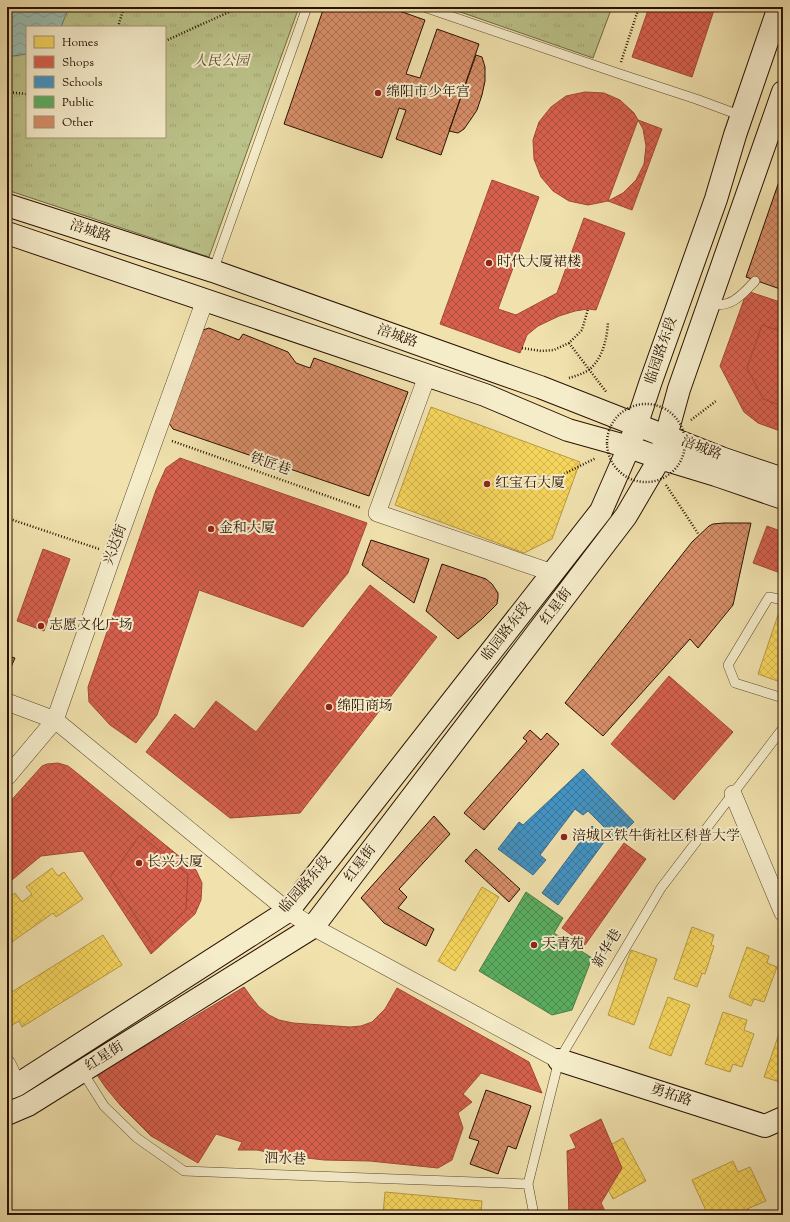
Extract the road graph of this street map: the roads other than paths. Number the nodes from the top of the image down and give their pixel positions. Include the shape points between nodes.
1 (307, 7) edge
2 (424, 7) edge
3 (779, 7) edge
4 (783, 92) edge
5 (742, 116) junction
6 (7, 205) edge
7 (7, 233) edge
8 (213, 271) junction
9 (755, 280) dead end
10 (205, 300) junction
11 (709, 303) junction
12 (427, 376) junction
13 (636, 425) junction
14 (674, 431) junction
15 (629, 447) junction
16 (661, 468) junction
17 (783, 479) edge
18 (783, 498) edge
19 (553, 573) junction
20 (783, 600) edge
21 (783, 698) edge
22 (7, 702) edge
23 (54, 720) junction
24 (783, 728) edge
25 (7, 777) edge
26 (733, 794) junction
27 (288, 911) junction
28 (783, 913) edge
29 (313, 927) junction
30 (558, 1060) junction
31 (7, 1064) edge
32 (82, 1071) junction
33 (12, 1087) edge
34 (7, 1114) edge
35 (783, 1118) edge
36 (528, 1184) junction
37 (534, 1215) edge

1 - 8 lane
2 - 5 lane
3 - 5 main road, 临园路东段
4 - 11 main road, 红星街
5 - 13 main road, 临园路东段 via 716,199
6 - 8 main road, 涪城路
7 - 10 main road, 涪城路
8 - 13 main road, 涪城路 via 540,387
9 - 11 lane via 735,300 716,306
10 - 12 main road, 涪城路
10 - 23 street, 兴达街
11 - 14 main road, 红星街 via 679,389
12 - 15 main road, 涪城路 via 485,395 568,430
12 - 19 street via 377,514
13 - 14 main road, 涪城路
13 - 15 main road, 临园路东段
14 - 16 main road, 红星街
14 - 17 main road, 涪城路 via 721,458
15 - 16 main road, 涪城路
15 - 19 main road, 临园路东段 via 601,511
16 - 18 main road, 涪城路 via 716,475
16 - 29 main road, 红星街
19 - 27 main road, 临园路东段
20 - 21 lane via 769,597 728,665 735,683
22 - 23 street
23 - 25 street, 兴达街
23 - 27 street
24 - 26 lane, 新华巷
26 - 28 street
26 - 30 lane, 新华巷 via 661,888
27 - 29 street
27 - 33 main road, 临园路东段
29 - 30 street
29 - 32 main road, 红星街
30 - 35 main road, 勇拓路 via 765,1126
30 - 36 lane, 新华巷
31 - 33 street
32 - 34 main road, 红星街 via 28,1105
32 - 36 lane, 泗水巷 via 104,1106 137,1138 184,1170
36 - 37 lane, 新华巷

